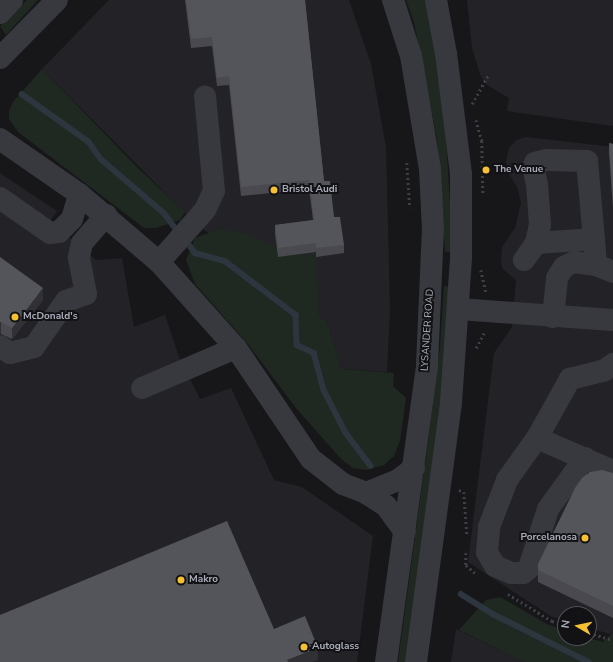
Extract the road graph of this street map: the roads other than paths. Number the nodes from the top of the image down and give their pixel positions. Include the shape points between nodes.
1 (12, 0) edge
2 (57, 0) edge
3 (393, 0) edge
4 (436, 0) edge
5 (0, 13) edge
6 (0, 58) edge
7 (205, 96) dead end
8 (0, 139) edge
9 (79, 194) junction
10 (0, 198) edge
11 (106, 215) junction
12 (594, 239) junction
13 (166, 254) junction
14 (605, 268) edge
15 (459, 309) junction
16 (554, 317) junction
17 (613, 320) edge
18 (0, 346) edge
19 (236, 348) junction
20 (613, 364) edge
21 (142, 388) dead end
22 (537, 438) junction
23 (585, 458) junction
24 (414, 468) junction
25 (613, 471) edge
26 (366, 493) junction
27 (406, 532) junction
28 (386, 662) edge
29 (416, 662) edge

1 - 5 street
2 - 6 street
3 - 24 street, LYSANDER ROAD via 411,56 430,169 432,199 432,282 427,365
4 - 15 street via 446,54 461,174
7 - 13 street via 214,191 205,210
8 - 9 street
9 - 10 street via 72,219 59,232 50,233
9 - 11 street
11 - 13 street
11 - 18 street via 82,243 79,257 86,294 51,304 33,328 27,349 10,353
12 - 12 street via 587,161 546,160 535,163 533,167 540,224 530,252
12 - 14 street
13 - 19 street
14 - 16 street via 574,262 564,267 556,278
15 - 16 street
15 - 29 street via 451,402
16 - 17 street
19 - 21 street
19 - 26 street via 311,460 342,484
20 - 22 street via 605,370 570,379
22 - 23 street
22 - 23 street via 507,480 489,527 487,552 495,566 511,573 523,572 529,568 548,509
23 - 25 street
24 - 26 street via 398,480
24 - 27 street, LYSANDER ROAD
26 - 27 street via 386,506
27 - 28 street, LYSANDER ROAD

